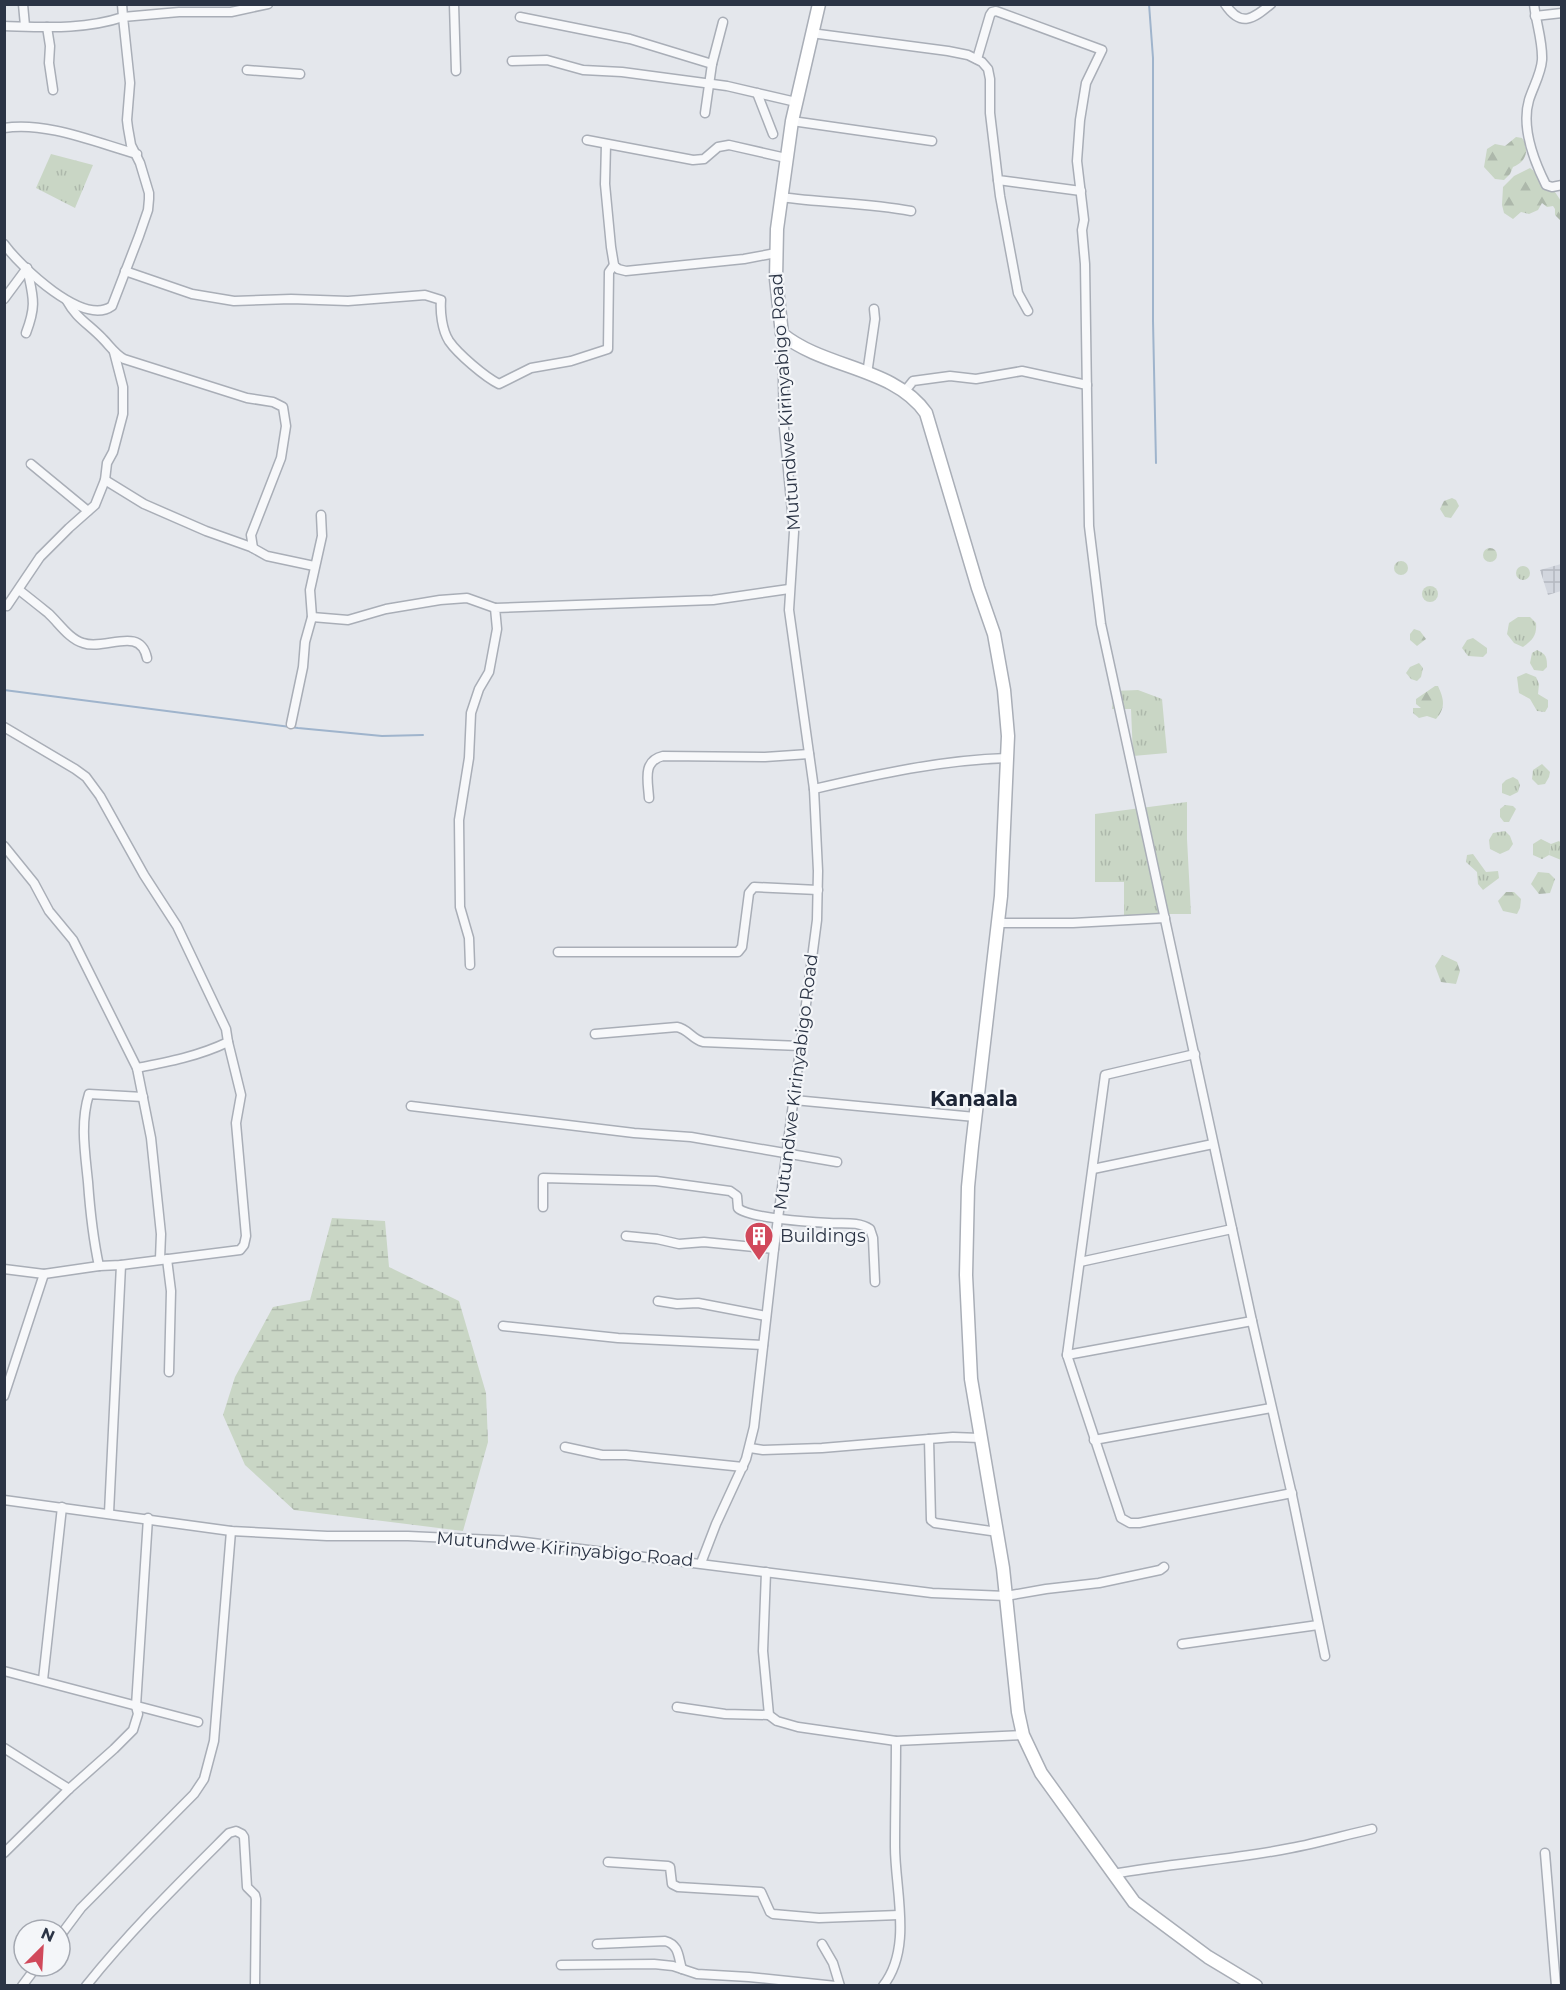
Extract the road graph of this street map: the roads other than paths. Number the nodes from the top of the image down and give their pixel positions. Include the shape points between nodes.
1 (23, 4) edge
2 (122, 4) edge
3 (268, 4) edge
4 (454, 4) edge
5 (819, 4) edge
6 (1225, 4) edge
7 (1271, 4) edge
8 (1534, 4) edge
9 (1562, 13) edge
10 (1535, 16) junction
11 (123, 17) junction
12 (520, 17) dead end
13 (723, 22) dead end
14 (4, 26) edge
15 (25, 26) junction
16 (47, 27) junction
17 (811, 33) junction
18 (977, 59) junction
19 (512, 61) dead end
20 (712, 64) junction
21 (247, 70) dead end
22 (456, 71) dead end
23 (300, 75) dead end
24 (709, 83) junction
25 (53, 90) dead end
26 (757, 93) junction
27 (796, 102) junction
28 (705, 113) dead end
29 (792, 121) junction
30 (4, 128) edge
31 (773, 134) dead end
32 (587, 140) dead end
33 (932, 141) dead end
34 (606, 144) junction
35 (137, 154) junction
36 (786, 158) junction
37 (998, 180) junction
38 (1562, 185) edge
39 (1081, 191) junction
40 (781, 197) junction
41 (911, 211) dead end
42 (4, 244) edge
43 (776, 253) junction
44 (614, 265) junction
45 (27, 268) junction
46 (125, 271) junction
47 (4, 299) edge
48 (66, 300) junction
49 (874, 309) dead end
50 (1028, 311) dead end
51 (26, 333) dead end
52 (782, 334) junction
53 (113, 351) junction
54 (867, 374) junction
55 (1087, 385) junction
56 (905, 391) junction
57 (31, 464) dead end
58 (105, 480) junction
59 (88, 511) junction
60 (321, 515) dead end
61 (253, 548) junction
62 (314, 566) junction
63 (789, 589) junction
64 (19, 590) junction
65 (5, 607) edge
66 (495, 608) junction
67 (312, 617) junction
68 (147, 658) dead end
69 (291, 724) dead end
70 (4, 727) edge
71 (809, 754) junction
72 (1007, 758) junction
73 (814, 789) junction
74 (649, 798) dead end
75 (4, 846) edge
76 (818, 890) junction
77 (1165, 918) junction
78 (998, 923) junction
79 (558, 952) dead end
80 (470, 964) dead end
81 (595, 1034) dead end
82 (228, 1042) junction
83 (801, 1046) junction
84 (1195, 1054) junction
85 (137, 1068) junction
86 (143, 1097) junction
87 (794, 1100) junction
88 (411, 1106) dead end
89 (975, 1117) junction
90 (1213, 1144) junction
91 (787, 1155) junction
92 (837, 1162) dead end
93 (1093, 1169) junction
94 (543, 1207) dead end
95 (779, 1218) junction
96 (1232, 1229) junction
97 (626, 1236) dead end
98 (774, 1249) junction
99 (164, 1259) junction
100 (1080, 1262) junction
101 (121, 1265) junction
102 (99, 1266) junction
103 (4, 1269) edge
104 (44, 1274) junction
105 (875, 1282) dead end
106 (658, 1301) dead end
107 (766, 1316) junction
108 (1252, 1321) junction
109 (503, 1326) dead end
110 (763, 1345) junction
111 (1067, 1355) junction
112 (170, 1372) dead end
113 (4, 1396) edge
114 (1271, 1408) junction
115 (980, 1438) junction
116 (929, 1439) junction
117 (1094, 1440) junction
118 (565, 1447) dead end
119 (750, 1448) junction
120 (742, 1467) junction
121 (1292, 1493) junction
122 (4, 1500) edge
123 (62, 1507) junction
124 (110, 1514) junction
125 (148, 1518) junction
126 (231, 1531) junction
127 (998, 1532) junction
128 (701, 1563) junction
129 (1164, 1567) dead end
130 (766, 1572) junction
131 (1006, 1596) junction
132 (1318, 1625) junction
133 (1182, 1644) dead end
134 (1325, 1656) dead end
135 (4, 1671) edge
136 (44, 1680) junction
137 (136, 1706) junction
138 (677, 1707) dead end
139 (769, 1715) junction
140 (198, 1722) dead end
141 (1023, 1735) junction
142 (896, 1741) junction
143 (4, 1748) edge
144 (69, 1789) junction
145 (1372, 1829) dead end
146 (4, 1853) edge
147 (1545, 1853) dead end
148 (608, 1862) dead end
149 (1113, 1874) junction
150 (899, 1915) junction
151 (72, 1920) edge
152 (597, 1944) dead end
153 (822, 1944) dead end
154 (561, 1965) dead end
155 (682, 1970) junction
156 (697, 1974) junction
157 (86, 1986) edge
158 (255, 1986) edge
159 (696, 1986) edge
160 (838, 1986) edge
161 (882, 1986) edge
162 (1256, 1986) edge
163 (1556, 1986) edge

1 - 15 street
2 - 11 street
3 - 11 street via 231,12
4 - 22 street
5 - 17 street, Mutundwe Kirinyabigo Road
6 - 7 street via 1242,19 1254,18
8 - 10 street
9 - 10 street
10 - 38 street via 1542,61 1527,107 1530,144 1546,185
11 - 16 street via 80,26
11 - 35 street via 130,83 127,120 131,145
12 - 20 street via 630,39
13 - 20 street
14 - 15 street
15 - 16 street
16 - 25 street
17 - 18 street via 948,51
17 - 27 street, Mutundwe Kirinyabigo Road
18 - 37 street via 988,69 990,80
18 - 39 street via 990,15 996,11 1102,50 1086,82 1080,120 1077,161
19 - 24 street via 547,60 583,70
20 - 24 street
21 - 23 street
24 - 26 street
24 - 28 street
26 - 27 street
26 - 31 street
27 - 29 street, Mutundwe Kirinyabigo Road
29 - 33 street
29 - 36 street, Mutundwe Kirinyabigo Road
30 - 35 street via 27,127 86,137
32 - 34 street
34 - 36 street via 693,160 704,159 718,147 729,145
34 - 44 street via 605,184
35 - 46 street via 149,199
36 - 40 street, Mutundwe Kirinyabigo Road
37 - 39 street
37 - 50 street via 1018,293
39 - 55 street
40 - 41 street
40 - 43 street, Mutundwe Kirinyabigo Road
42 - 45 street
43 - 44 street via 626,271
43 - 52 street, Mutundwe Kirinyabigo Road
44 - 46 street via 609,272 608,349 531,368 499,384 484,377 449,340 440,312 441,300 425,295 348,301 234,301 192,294
45 - 47 street
45 - 48 street
45 - 51 street via 34,311
46 - 48 street via 114,302 107,309 92,309
48 - 53 street via 78,319
49 - 54 street
52 - 54 street via 795,345
52 - 63 street, Mutundwe Kirinyabigo Road via 784,428 794,532
53 - 58 street via 123,387 123,414
53 - 61 street via 153,369 283,407 286,426 281,458 251,535
54 - 56 street
55 - 56 street via 1022,371 976,379 950,376 913,381
55 - 77 street via 1089,526 1101,624
56 - 72 street via 926,413 994,634 1004,690
57 - 59 street
58 - 59 street via 95,505
58 - 61 street via 150,507
59 - 64 street via 40,558
60 - 62 street via 322,537
61 - 62 street via 267,556
62 - 67 street via 310,590
63 - 66 street via 713,600
63 - 71 street, Mutundwe Kirinyabigo Road
64 - 65 street
64 - 68 street via 76,640 92,645 139,642
66 - 67 street via 467,598 386,609 348,620
66 - 80 street via 497,629 489,672 471,713 469,758 459,820 460,907 469,938
67 - 69 street
70 - 82 street via 75,769 100,796 177,926 226,1029
71 - 73 street, Mutundwe Kirinyabigo Road
71 - 74 street via 656,757 648,767
72 - 73 street via 927,766
72 - 78 street
73 - 76 street, Mutundwe Kirinyabigo Road
75 - 85 street via 73,940
76 - 79 street via 752,888 738,952
76 - 83 street, Mutundwe Kirinyabigo Road via 818,920
77 - 78 street
77 - 84 street
78 - 89 street
81 - 83 street via 677,1027 703,1042
82 - 85 street via 199,1054
82 - 99 street via 241,1095 236,1123 244,1245 240,1251
83 - 87 street, Mutundwe Kirinyabigo Road
84 - 90 street
84 - 93 street via 1105,1076
85 - 86 street
86 - 99 street
86 - 102 street via 89,1094 84,1109 84,1154
87 - 89 street
87 - 91 street, Mutundwe Kirinyabigo Road
88 - 91 street via 691,1137
89 - 115 street via 968,1186 966,1275 971,1379
90 - 93 street
90 - 96 street
91 - 92 street
91 - 95 street, Mutundwe Kirinyabigo Road
93 - 100 street
94 - 95 street via 543,1178 621,1179 730,1191 737,1196 738,1208 744,1213
95 - 98 street, Mutundwe Kirinyabigo Road
95 - 105 street via 864,1225 873,1238
96 - 100 street
96 - 108 street
97 - 98 street via 679,1244 704,1242
98 - 107 street, Mutundwe Kirinyabigo Road
99 - 101 street
99 - 112 street via 171,1291
100 - 111 street
101 - 102 street
101 - 124 street
102 - 104 street
103 - 104 street
104 - 113 street
106 - 107 street via 698,1303
107 - 110 street, Mutundwe Kirinyabigo Road
108 - 111 street
108 - 114 street
109 - 110 street via 618,1338
110 - 119 street, Mutundwe Kirinyabigo Road
111 - 117 street
114 - 117 street
114 - 121 street
115 - 116 street
115 - 127 street
116 - 119 street via 822,1448
116 - 127 street via 933,1522
117 - 121 street via 1121,1518 1130,1523
118 - 120 street via 602,1455
119 - 120 street, Mutundwe Kirinyabigo Road
120 - 128 street, Mutundwe Kirinyabigo Road
121 - 132 street
122 - 123 street, Mutundwe Kirinyabigo Road
123 - 124 street, Mutundwe Kirinyabigo Road
123 - 136 street
124 - 125 street, Mutundwe Kirinyabigo Road
125 - 126 street, Mutundwe Kirinyabigo Road
125 - 137 street
126 - 128 street, Mutundwe Kirinyabigo Road via 517,1541
126 - 151 street via 214,1741 204,1779
127 - 131 street
128 - 130 street
129 - 131 street via 1099,1583
130 - 131 street via 932,1593
130 - 139 street via 764,1651
131 - 141 street
132 - 133 street
132 - 134 street
135 - 136 street
136 - 137 street
137 - 140 street
137 - 144 street via 133,1730
138 - 139 street
139 - 142 street via 798,1727
141 - 142 street
141 - 149 street via 1041,1773
142 - 150 street
143 - 144 street
144 - 146 street
145 - 149 street via 1291,1848
147 - 163 street
148 - 150 street via 668,1866 672,1884 678,1887 761,1892 773,1914 819,1918
149 - 162 street via 1141,1909
150 - 161 street via 897,1952 892,1971
152 - 155 street via 671,1942
153 - 160 street via 833,1963
154 - 155 street via 654,1964
155 - 156 street
156 - 159 street
156 - 160 street
157 - 158 street via 168,1893 229,1833 236,1831 244,1837 247,1887 256,1899

